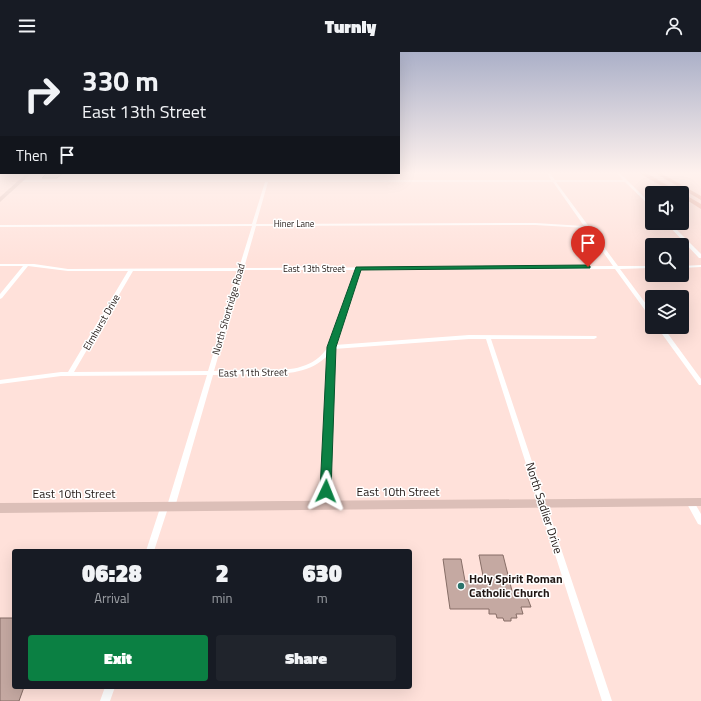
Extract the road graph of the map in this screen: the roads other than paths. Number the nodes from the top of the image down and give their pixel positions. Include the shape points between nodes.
1 (260, 203) edge
2 (569, 203) edge
3 (253, 225) junction
4 (0, 226) edge
5 (587, 227) junction
6 (675, 230) edge
7 (701, 257) edge
8 (27, 265) junction
9 (0, 266) edge
10 (689, 266) edge
11 (701, 266) edge
12 (616, 267) junction
13 (645, 267) edge
14 (358, 268) junction
15 (240, 269) junction
16 (131, 270) junction
17 (0, 297) edge
18 (645, 306) edge
19 (665, 334) edge
20 (594, 336) dead end
21 (488, 337) junction
22 (331, 347) junction
23 (210, 373) junction
24 (70, 374) junction
25 (0, 382) edge
26 (701, 383) edge
27 (690, 502) junction
28 (701, 502) edge
29 (543, 504) junction
30 (325, 506) junction
31 (167, 507) junction
32 (0, 508) edge
33 (701, 521) edge
34 (151, 549) edge
35 (109, 689) edge
36 (105, 701) edge
37 (607, 701) edge

1 - 3 street, North Shortridge Road
2 - 5 street
3 - 4 street, Hiner Lane
3 - 5 street, Hiner Lane via 535,224
3 - 15 street, North Shortridge Road
5 - 12 street
6 - 7 street
8 - 9 street, East 13th Street
8 - 16 street, East 13th Street via 68,270
8 - 17 street
10 - 11 street
12 - 13 street, East 13th Street
12 - 14 street, East 13th Street
12 - 18 street
14 - 15 street, East 13th Street
14 - 22 street
15 - 16 street, East 13th Street
15 - 23 street, North Shortridge Road
16 - 24 street, Elmhurst Drive
19 - 26 street
20 - 21 street
21 - 22 street
21 - 29 street, North Sadlier Drive
22 - 23 street, East 11th Street via 315,363 294,371
22 - 30 street
23 - 24 street, East 11th Street
23 - 31 street, North Shortridge Road
24 - 25 street, East 11th Street
27 - 28 main road, East 10th Street
27 - 29 main road, East 10th Street
27 - 33 street
29 - 30 main road, East 10th Street
29 - 37 street, North Sadlier Drive
30 - 31 main road, East 10th Street
31 - 32 main road, East 10th Street
31 - 34 street, North Shortridge Road
35 - 36 street

